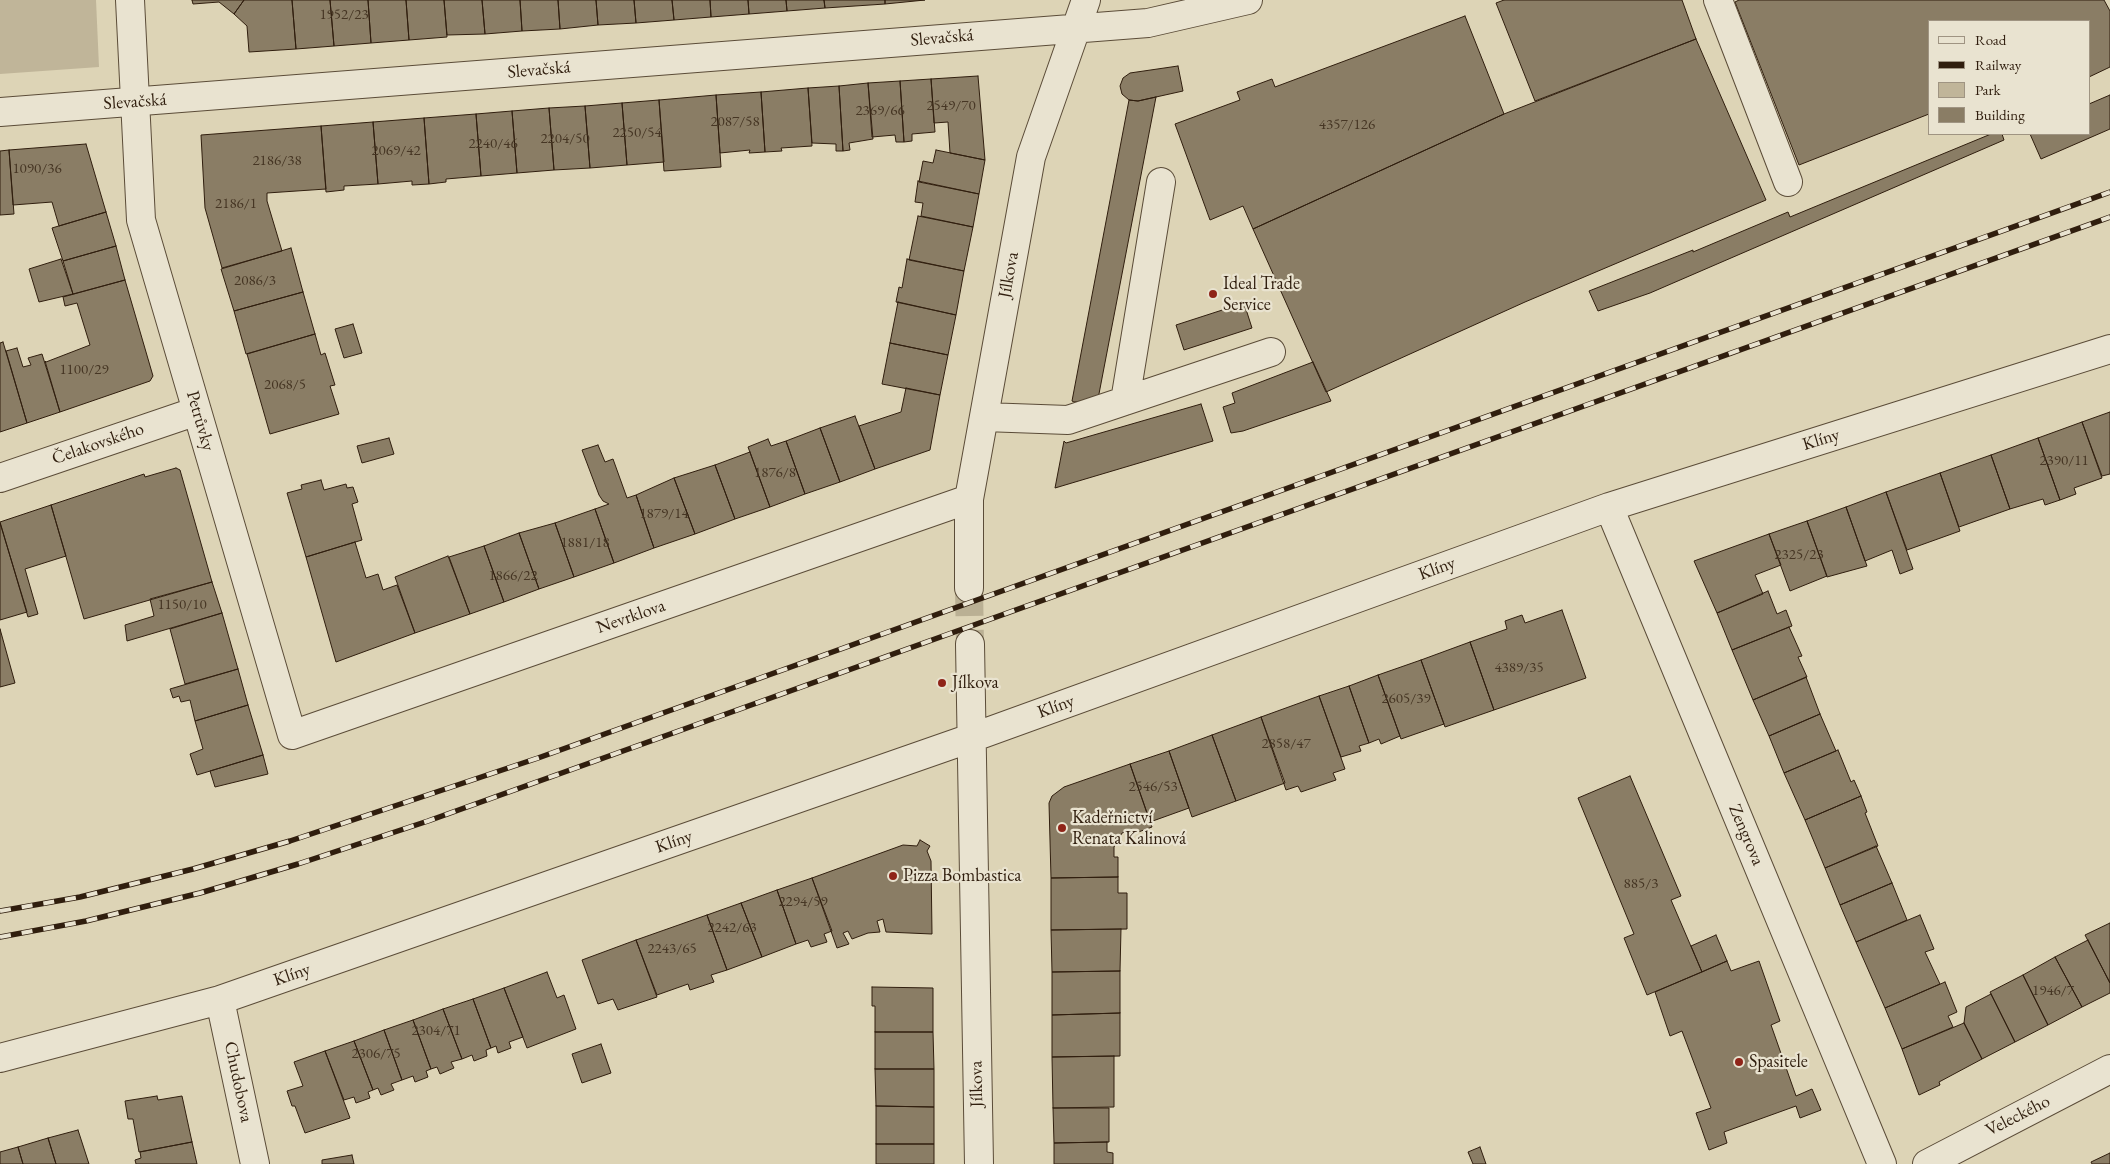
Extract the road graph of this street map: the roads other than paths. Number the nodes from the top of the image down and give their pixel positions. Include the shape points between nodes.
1 (130, 0) edge
2 (1086, 0) edge
3 (1248, 0) edge
4 (1718, 0) edge
5 (1077, 28) junction
6 (134, 102) junction
7 (0, 112) edge
8 (1161, 182) dead end
9 (1788, 182) dead end
10 (2110, 349) edge
11 (1270, 352) dead end
12 (1125, 401) junction
13 (197, 411) junction
14 (984, 417) junction
15 (0, 478) edge
16 (969, 499) junction
17 (1609, 507) junction
18 (969, 588) tunnel mouth
19 (970, 644) tunnel mouth
20 (292, 735) joint
21 (971, 738) junction
22 (220, 1000) junction
23 (0, 1058) edge
24 (2110, 1069) edge
25 (255, 1164) edge
26 (978, 1164) edge
27 (1882, 1164) edge
28 (1927, 1164) edge

1 - 6 street, Petrůvky
2 - 5 street, Jílkova
3 - 5 street, Slevačská via 1148,24
4 - 9 street
5 - 6 street, Slevačská
5 - 14 street, Jílkova via 1031,157
6 - 7 street, Slevačská
6 - 13 street, Petrůvky via 141,220
8 - 12 street
10 - 17 street, Klíny
11 - 12 street
12 - 14 street via 1068,420
13 - 15 street, Čelakovského
13 - 20 street, Petrůvky
14 - 16 street, Jílkova
16 - 18 street, Jílkova
16 - 20 street, Nevrklova
17 - 21 street, Klíny
17 - 27 street, Zengrova
19 - 21 street, Jílkova
21 - 22 street, Klíny
21 - 26 street, Jílkova
22 - 23 street, Klíny
22 - 25 street, Chudobova
24 - 28 street, Veleckého

